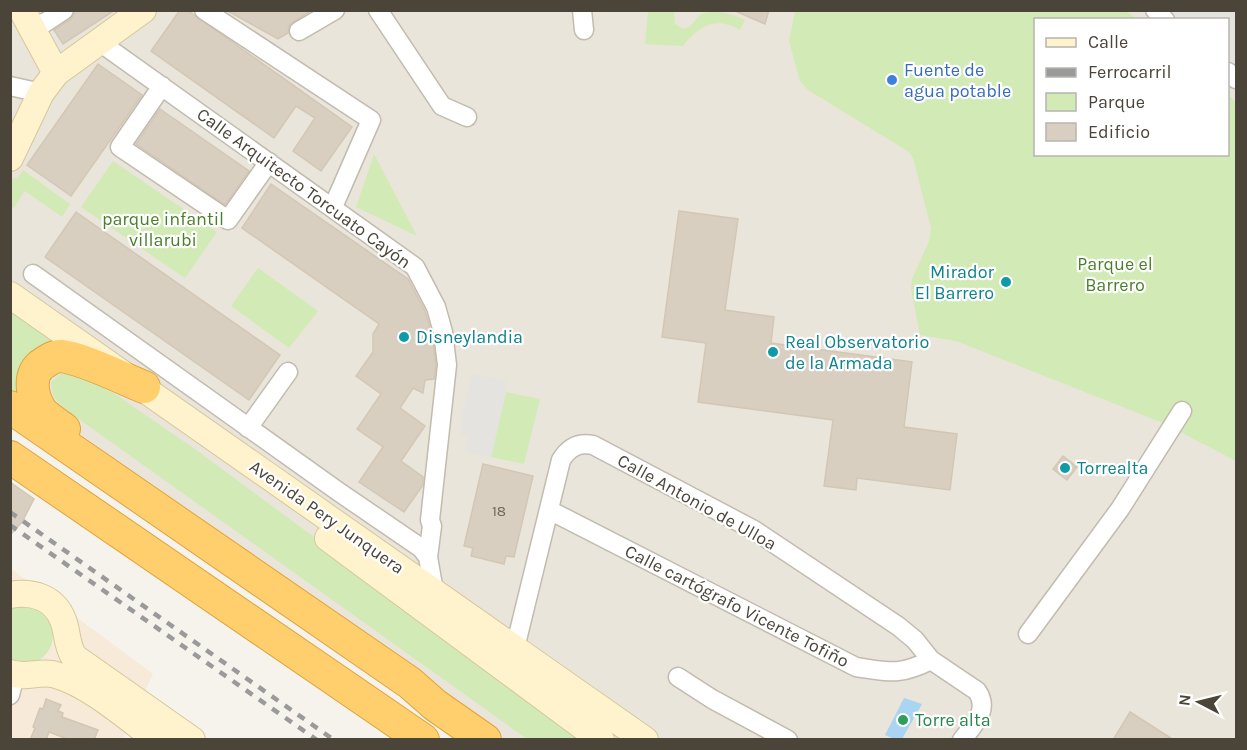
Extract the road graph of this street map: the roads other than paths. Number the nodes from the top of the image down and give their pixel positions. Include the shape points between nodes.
1 (64, 10) edge
2 (143, 10) edge
3 (204, 10) edge
4 (335, 10) edge
5 (378, 10) edge
6 (582, 10) edge
7 (27, 19) edge
8 (584, 30) dead end
9 (299, 31) dead end
10 (98, 41) junction
11 (49, 83) junction
12 (10, 86) edge
13 (162, 86) junction
14 (466, 117) dead end
15 (10, 158) edge
16 (269, 162) junction
17 (333, 207) junction
18 (33, 274) dead end
19 (10, 295) edge
20 (288, 372) dead end
21 (144, 387) junction
22 (10, 407) edge
23 (1182, 411) dead end
24 (248, 428) junction
25 (206, 433) junction
26 (10, 457) edge
27 (112, 479) junction
28 (549, 510) junction
29 (430, 520) junction
30 (412, 542) junction
31 (428, 557) junction
32 (393, 563) junction
33 (434, 591) junction
34 (10, 595) edge
35 (1028, 633) dead end
36 (66, 635) junction
37 (514, 648) junction
38 (931, 660) junction
39 (313, 664) junction
40 (678, 676) dead end
41 (18, 679) edge
42 (158, 740) edge
43 (192, 740) edge
44 (396, 740) edge
45 (423, 740) edge
46 (485, 740) edge
47 (601, 740) edge
48 (645, 740) edge
49 (788, 740) edge
50 (962, 740) edge

1 - 7 street via 46,22
2 - 10 street
3 - 17 street via 371,120
4 - 9 street
5 - 14 street via 442,106
6 - 8 street
7 - 11 street
10 - 11 street
10 - 13 street, Calle Arquitecto Torcuato Cayón
11 - 12 street
11 - 15 street
13 - 16 street, Calle Arquitecto Torcuato Cayón
13 - 16 street via 120,147 228,220
16 - 17 street, Calle Arquitecto Torcuato Cayón
17 - 29 street, Calle Arquitecto Torcuato Cayón via 415,267 436,307 447,365
18 - 24 street
19 - 21 street, Avenida Pery Junquera
20 - 24 street
21 - 25 street, Avenida Pery Junquera
21 - 27 highway via 60,356 48,359 38,368 32,382 34,397 43,413 88,447
22 - 27 highway
23 - 35 street via 1120,509
24 - 30 street
25 - 32 street, Avenida Pery Junquera
25 - 47 street via 229,465
26 - 39 highway
27 - 46 highway via 410,683
28 - 37 street, Calle Antonio de Ulloa
28 - 38 street, Calle cartógrafo Vicente Tofiño via 856,667 891,673 911,670
28 - 38 street, Calle Antonio de Ulloa via 565,453 578,445 593,446 754,530 898,626
29 - 30 street
29 - 31 street, Calle Arquitecto Torcuato Cayón
30 - 31 street
30 - 32 street
31 - 33 street, Calle Arquitecto Torcuato Cayón
32 - 33 street, Avenida Pery Junquera
33 - 37 street, Avenida Pery Junquera
34 - 36 street via 35,594 48,600 57,609
36 - 41 street via 57,660 48,669
36 - 43 street via 74,657
37 - 48 street, Avenida Pery Junquera
38 - 50 street, Calle Antonio de Ulloa via 977,691 983,702 981,714
39 - 44 highway via 339,697
39 - 45 highway
40 - 49 street
41 - 42 street via 53,674 85,688

